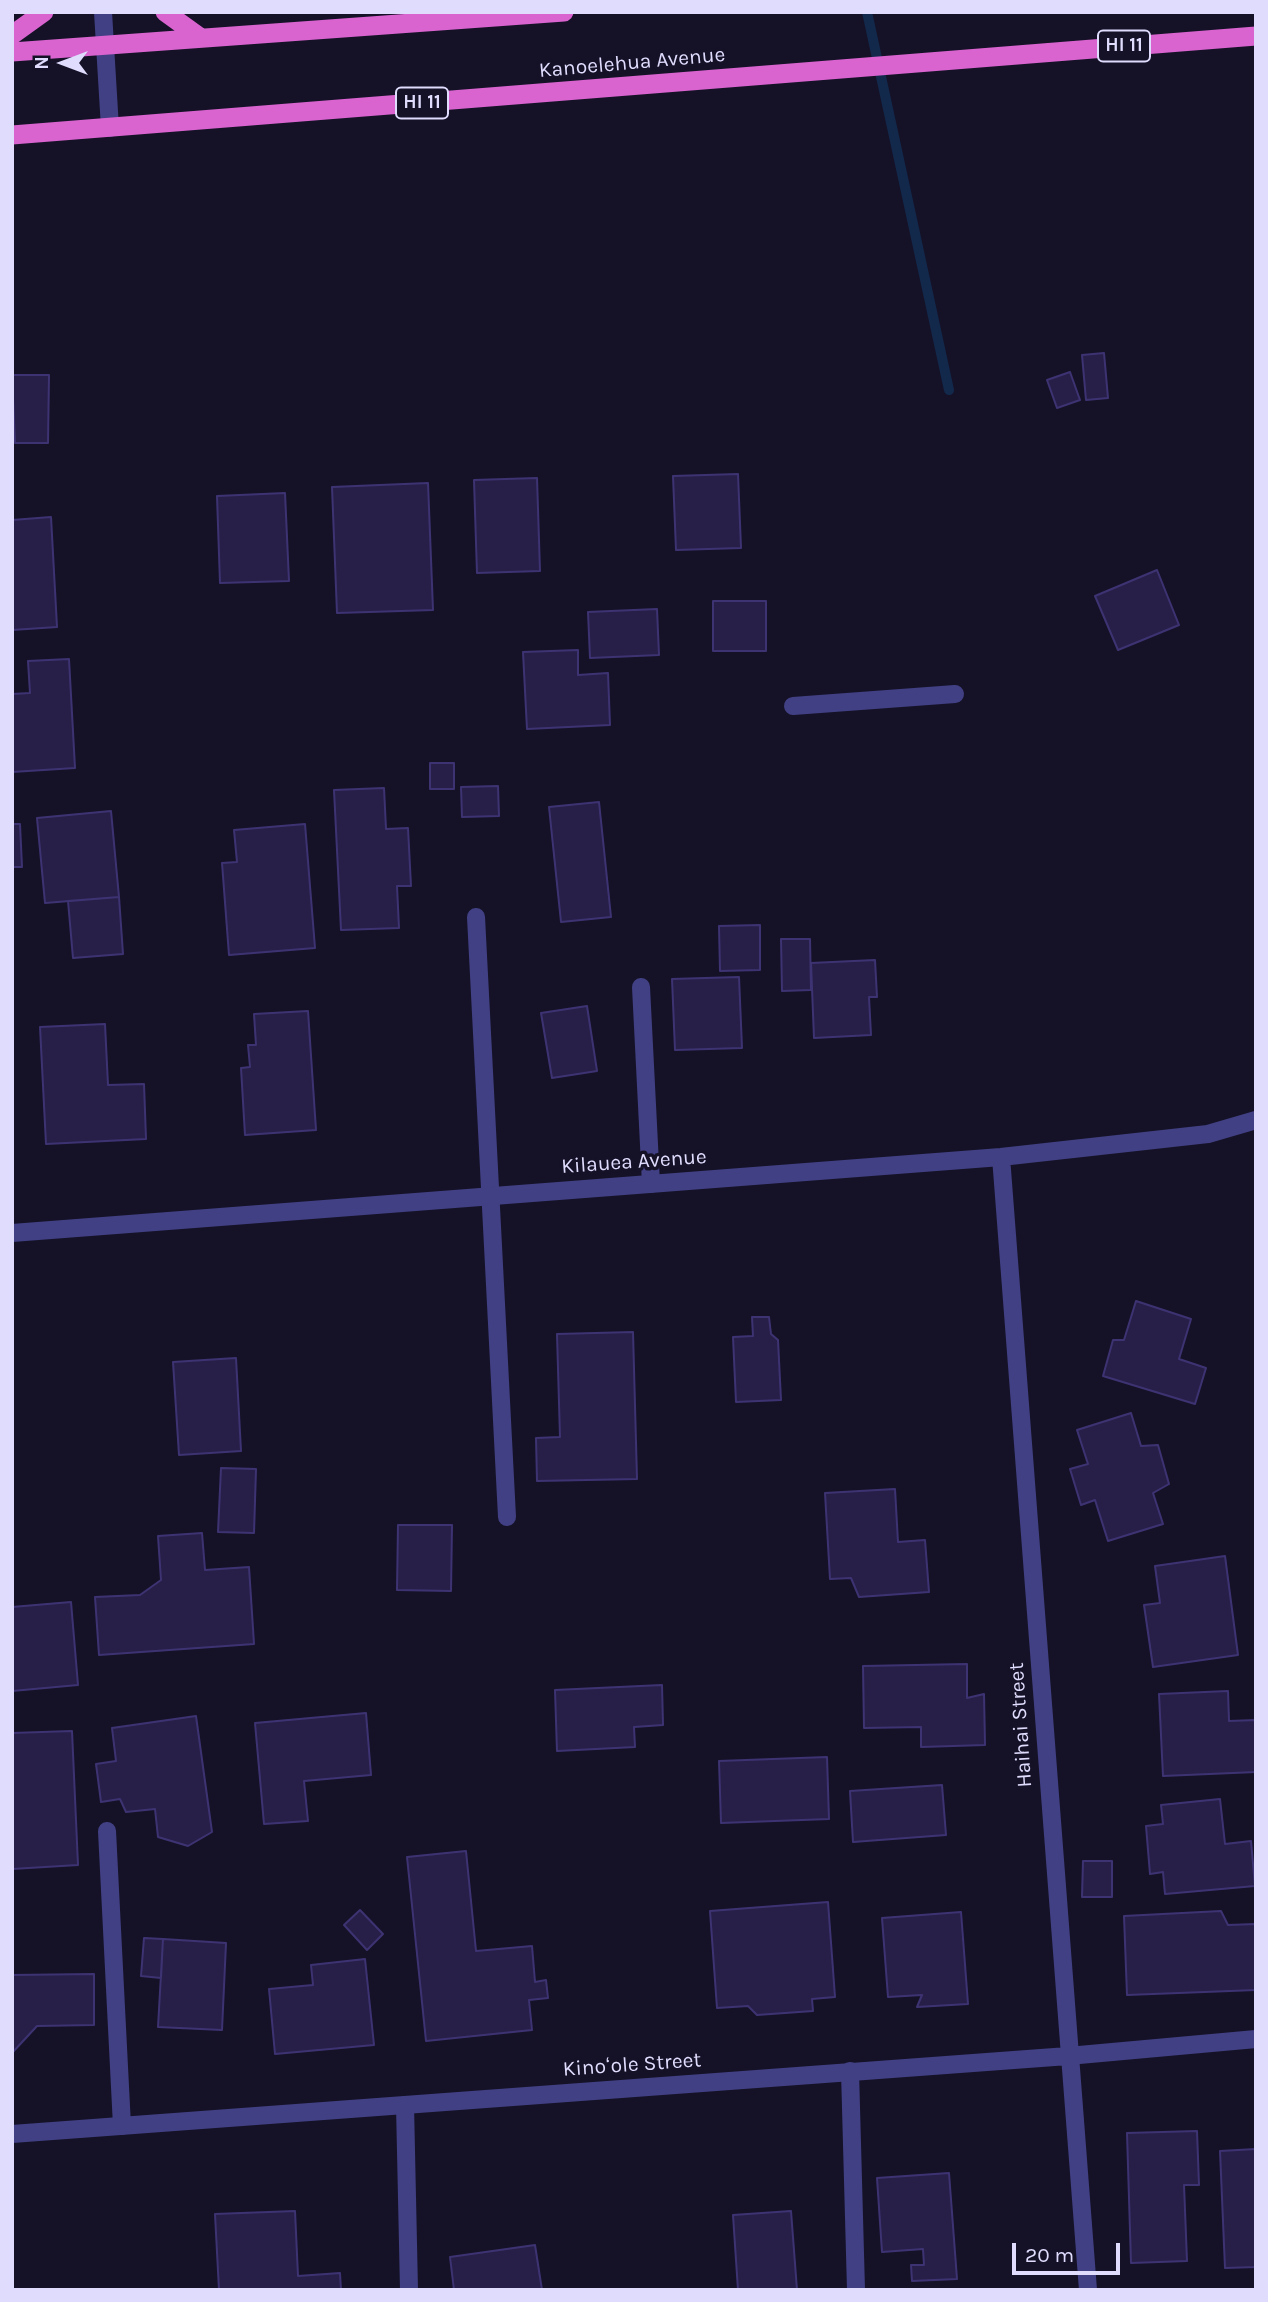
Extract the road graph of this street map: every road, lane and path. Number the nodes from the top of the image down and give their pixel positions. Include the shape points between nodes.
1 (44, 12) edge
2 (103, 12) edge
3 (165, 12) edge
4 (564, 12) edge
5 (12, 35) edge
6 (1256, 36) edge
7 (201, 38) junction
8 (105, 45) junction
9 (12, 52) edge
10 (110, 128) junction
11 (12, 135) edge
12 (955, 694) dead end
13 (793, 706) dead end
14 (476, 917) dead end
15 (641, 988) dead end
16 (1256, 1120) edge
17 (1001, 1157) junction
18 (651, 1184) junction
19 (490, 1196) junction
20 (12, 1233) edge
21 (507, 1517) dead end
22 (107, 1831) dead end
23 (1256, 2039) edge
24 (1068, 2056) junction
25 (850, 2071) junction
26 (405, 2105) junction
27 (122, 2126) junction
28 (12, 2134) edge
29 (410, 2290) edge
30 (856, 2290) edge
31 (1088, 2290) edge

1 - 5 highway
2 - 8 street
3 - 7 highway
4 - 7 highway
6 - 10 highway, Kanoelehua Avenue / HI 11
7 - 8 highway
8 - 9 highway
8 - 10 street
10 - 11 highway, Kanoelehua Avenue / HI 11
12 - 13 street
14 - 19 street
15 - 18 street
16 - 17 street, Kilauea Avenue via 1208,1134
17 - 18 street, Kilauea Avenue
17 - 24 street, Haihai Street
18 - 19 street, Kilauea Avenue
19 - 20 street, Kilauea Avenue
19 - 21 street
22 - 27 street
23 - 24 street, Kinoʻole Street
24 - 25 street, Kinoʻole Street
24 - 31 street, Haihai Street
25 - 26 street, Kinoʻole Street
25 - 30 street
26 - 27 street, Kinoʻole Street
26 - 29 street
27 - 28 street, Kinoʻole Street

